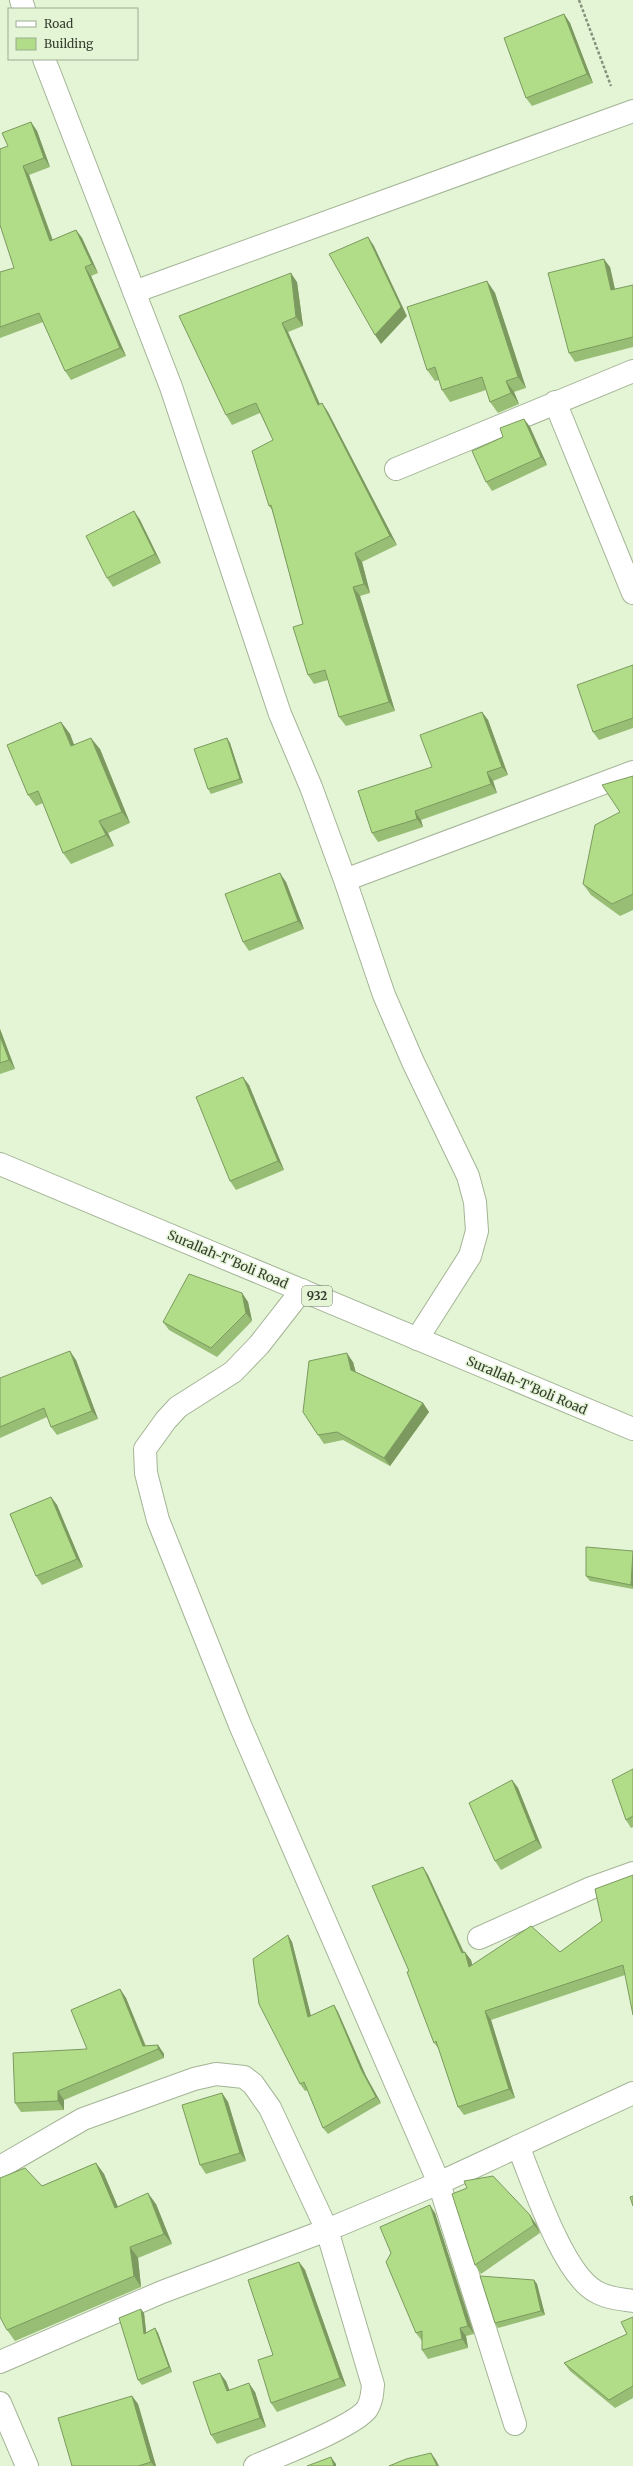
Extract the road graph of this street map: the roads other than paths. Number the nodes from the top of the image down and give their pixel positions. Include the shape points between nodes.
1 (44, 60) edge
2 (627, 113) edge
3 (134, 292) junction
4 (633, 371) edge
5 (555, 402) junction
6 (396, 469) dead end
7 (633, 593) edge
8 (633, 772) edge
9 (345, 880) junction
10 (0, 1164) edge
11 (302, 1290) junction
12 (418, 1339) junction
13 (633, 1429) edge
14 (633, 1872) edge
15 (479, 1938) dead end
16 (633, 2093) edge
17 (518, 2146) junction
18 (0, 2167) edge
19 (439, 2183) junction
20 (327, 2230) junction
21 (633, 2301) edge
22 (0, 2362) edge
23 (0, 2403) edge
24 (515, 2424) dead end
25 (27, 2466) edge
26 (255, 2466) edge

1 - 3 street
2 - 3 street
3 - 9 street via 171,387 280,714 311,787
4 - 5 street
5 - 6 street
5 - 7 street
8 - 9 street
9 - 12 street via 384,995 468,1176 475,1202 477,1231 470,1256
10 - 11 street, Surallah-T'Boli Road / 932
11 - 12 street, Surallah-T'Boli Road / 932
11 - 19 street via 260,1344 233,1372 178,1407 166,1420 145,1450 146,1473 158,1520 240,1725
12 - 13 street, Surallah-T'Boli Road / 932
14 - 15 street
16 - 17 street
17 - 19 street
17 - 21 street via 562,2250 578,2276 594,2291 615,2299
18 - 20 street via 83,2119 194,2079 216,2074 244,2077 253,2084 270,2108
19 - 20 street
19 - 24 street
20 - 22 street via 162,2292
20 - 26 street via 373,2385 371,2402 367,2410 351,2421
23 - 25 street

